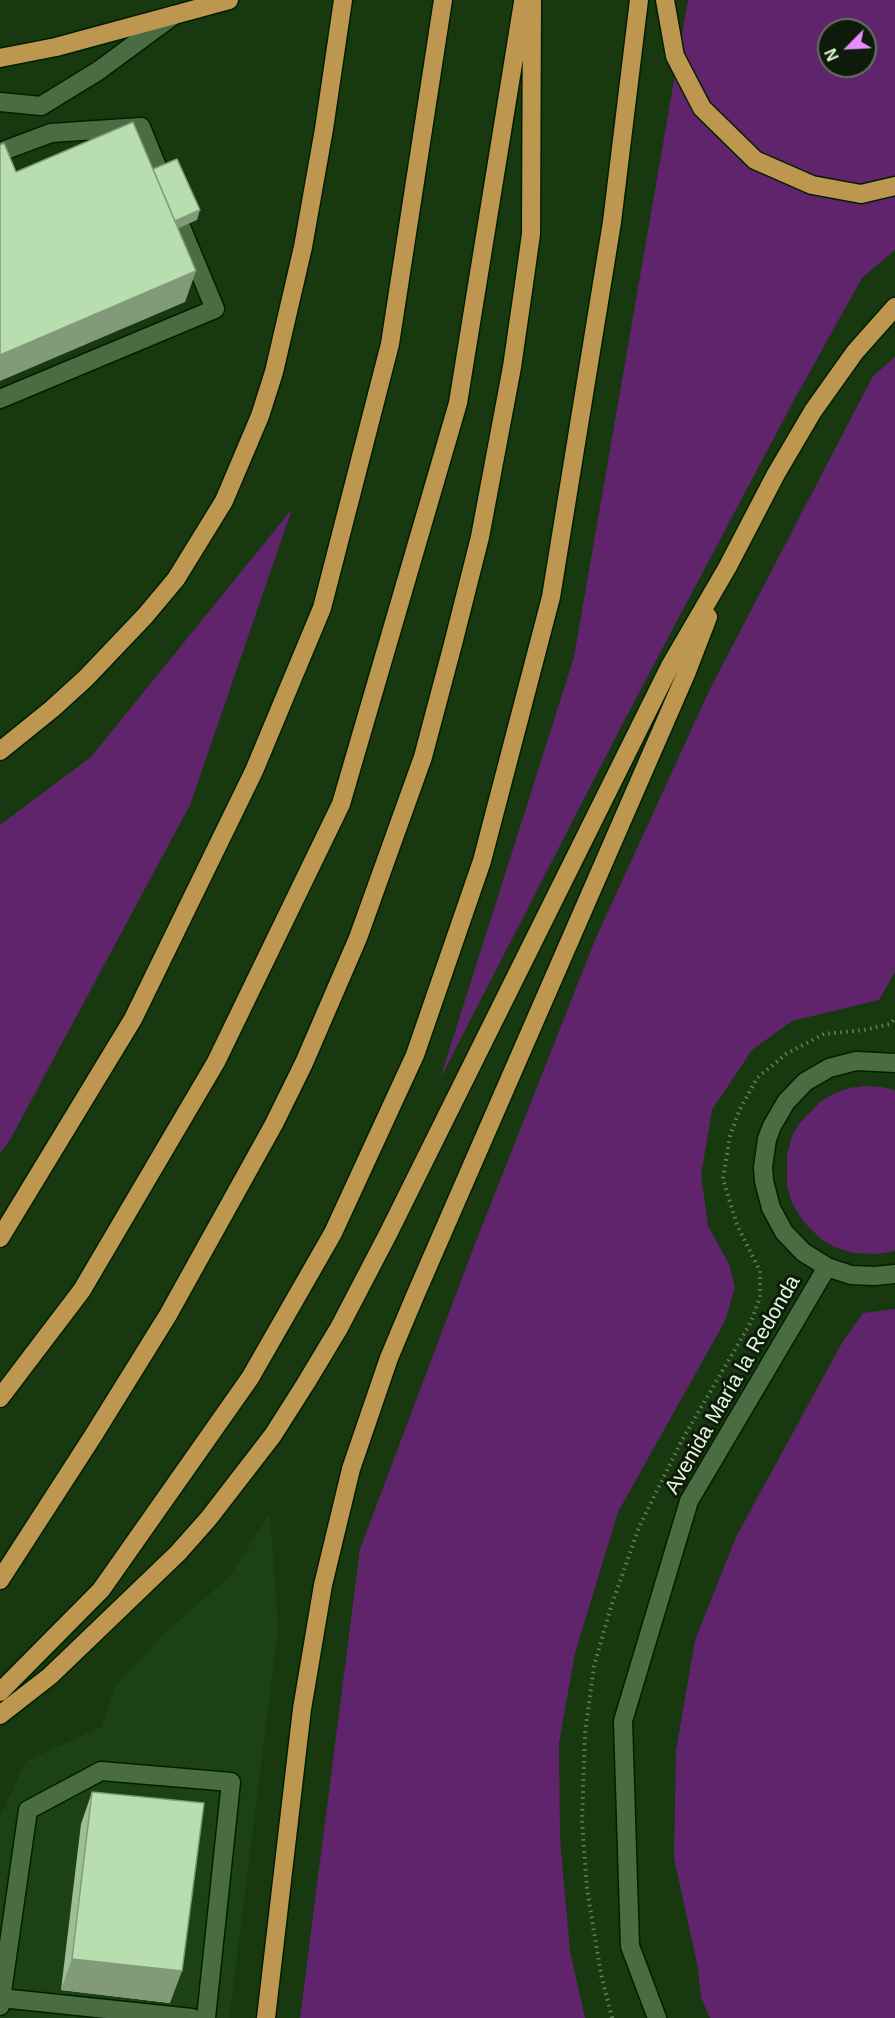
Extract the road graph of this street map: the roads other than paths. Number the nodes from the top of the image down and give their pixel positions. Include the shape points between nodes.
1 (229, 0) edge
2 (523, 0) edge
3 (532, 0) edge
4 (639, 0) edge
5 (665, 0) edge
6 (342, 5) edge
7 (442, 7) edge
8 (174, 15) junction
9 (0, 58) edge
10 (0, 102) edge
11 (41, 106) junction
12 (51, 133) junction
13 (0, 152) edge
14 (160, 174) edge
15 (895, 186) edge
16 (181, 226) edge
17 (895, 307) edge
18 (0, 399) edge
19 (727, 568) junction
20 (0, 751) edge
21 (895, 1063) edge
22 (0, 1238) edge
23 (827, 1267) junction
24 (895, 1274) edge
25 (0, 1398) edge
26 (0, 1580) edge
27 (0, 1692) edge
28 (0, 1715) edge
29 (274, 1952) junction
30 (1, 2002) edge
31 (192, 2018) edge
32 (206, 2018) edge
33 (257, 2018) edge
34 (266, 2018) edge
35 (657, 2018) edge

1 - 8 highway
2 - 25 highway via 458,403 341,804 216,1062 82,1290
3 - 26 highway via 531,234 524,284 480,537 423,757 358,938 274,1124 156,1335
4 - 27 highway via 612,222 551,597 482,861 415,1055 333,1233 250,1378 101,1590
5 - 15 highway via 675,56 702,108 755,160 812,185 861,194
6 - 20 highway via 303,247 274,372 229,490 176,579 146,616 86,678
7 - 22 highway via 390,344 322,608 254,771 133,1019
8 - 9 highway
8 - 11 street via 98,71
10 - 11 street
11 - 12 street
12 - 13 street
12 - 14 street via 141,127
16 - 18 street via 214,309
17 - 19 highway via 855,352 813,411
19 - 28 highway via 670,666 394,1224 306,1383 273,1435 178,1553 50,1676
19 - 29 highway via 686,674 415,1296 365,1426 323,1585 302,1709
21 - 23 street via 856,1060 817,1074 795,1091 771,1126 764,1160 764,1181 771,1208 793,1243
23 - 24 street via 857,1275
23 - 35 street, Avenida María la Redonda via 689,1501 623,1721 630,1946
29 - 33 street
29 - 34 highway
30 - 31 street
30 - 32 street via 28,1810 101,1771 231,1782

